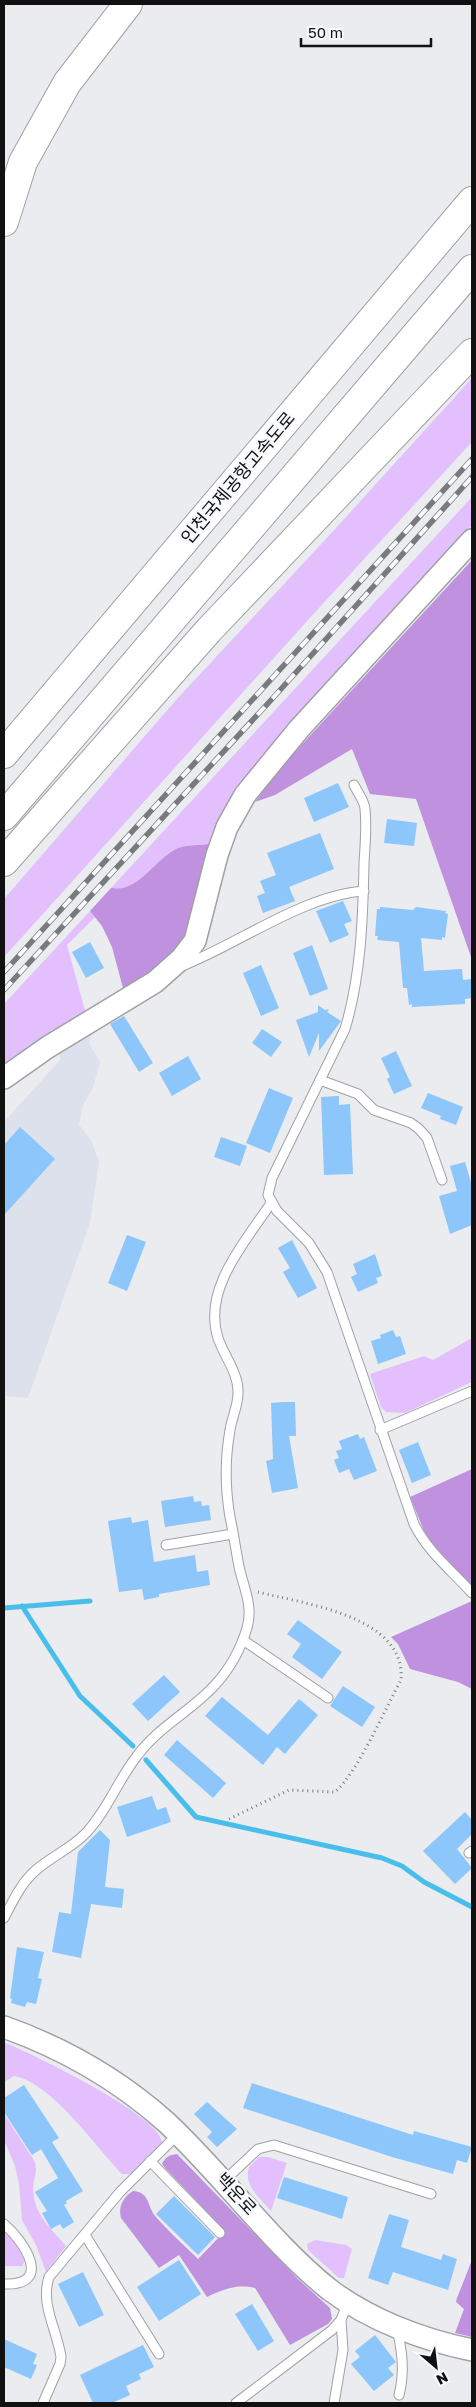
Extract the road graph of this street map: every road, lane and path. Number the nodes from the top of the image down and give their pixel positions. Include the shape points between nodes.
1 (128, 4) edge
2 (472, 201) edge
3 (4, 222) edge
4 (472, 269) edge
5 (472, 353) edge
6 (472, 540) edge
7 (4, 754) edge
8 (354, 786) dead end
9 (4, 816) edge
10 (4, 862) edge
11 (364, 891) junction
12 (172, 970) junction
13 (4, 1078) edge
14 (320, 1080) junction
15 (442, 1180) dead end
16 (271, 1203) junction
17 (472, 1391) edge
18 (380, 1430) junction
19 (234, 1534) junction
20 (166, 1545) dead end
21 (472, 1593) edge
22 (242, 1640) junction
23 (328, 1698) dead end
24 (4, 1918) edge
25 (4, 2027) edge
26 (178, 2134) junction
27 (150, 2161) junction
28 (224, 2181) junction
29 (431, 2194) dead end
30 (4, 2224) edge
31 (220, 2233) dead end
32 (85, 2235) junction
33 (4, 2284) edge
34 (344, 2311) junction
35 (396, 2326) junction
36 (472, 2350) edge
37 (159, 2354) dead end
38 (399, 2395) dead end
39 (43, 2403) edge
40 (236, 2403) edge
41 (334, 2403) edge

1 - 3 highway via 67,83 23,162
2 - 7 highway, 인천국제공항고속도로
4 - 9 highway
5 - 10 highway via 208,630
6 - 12 street via 299,728 245,795 227,827 217,855 195,941
8 - 11 lane via 365,808
11 - 12 lane via 341,894 307,907
11 - 14 lane via 356,982 349,1015
12 - 13 street
14 - 15 lane via 358,1094 374,1110 419,1129 427,1138
14 - 16 lane via 272,1178 268,1195
16 - 18 lane via 309,1243 327,1272
16 - 19 lane via 224,1279 215,1308 218,1337 238,1390 226,1471
17 - 18 lane
18 - 21 lane via 422,1540
19 - 20 lane
19 - 22 lane via 250,1612
22 - 23 lane
22 - 24 lane via 214,1686 181,1712 137,1756 88,1831 28,1877
25 - 26 street, 백운로 via 42,2042 96,2070 138,2099
26 - 27 lane
26 - 28 street, 백운로
27 - 31 lane
27 - 32 lane
28 - 29 lane via 258,2149 274,2146
28 - 34 street, 백운로
30 - 33 lane via 28,2250 32,2270 22,2281
32 - 37 lane
32 - 39 lane via 49,2277 46,2288 48,2310 61,2357
34 - 35 street, 백운로
34 - 40 lane via 332,2330
34 - 41 lane via 343,2350
35 - 36 street, 백운로
35 - 38 lane via 402,2360

